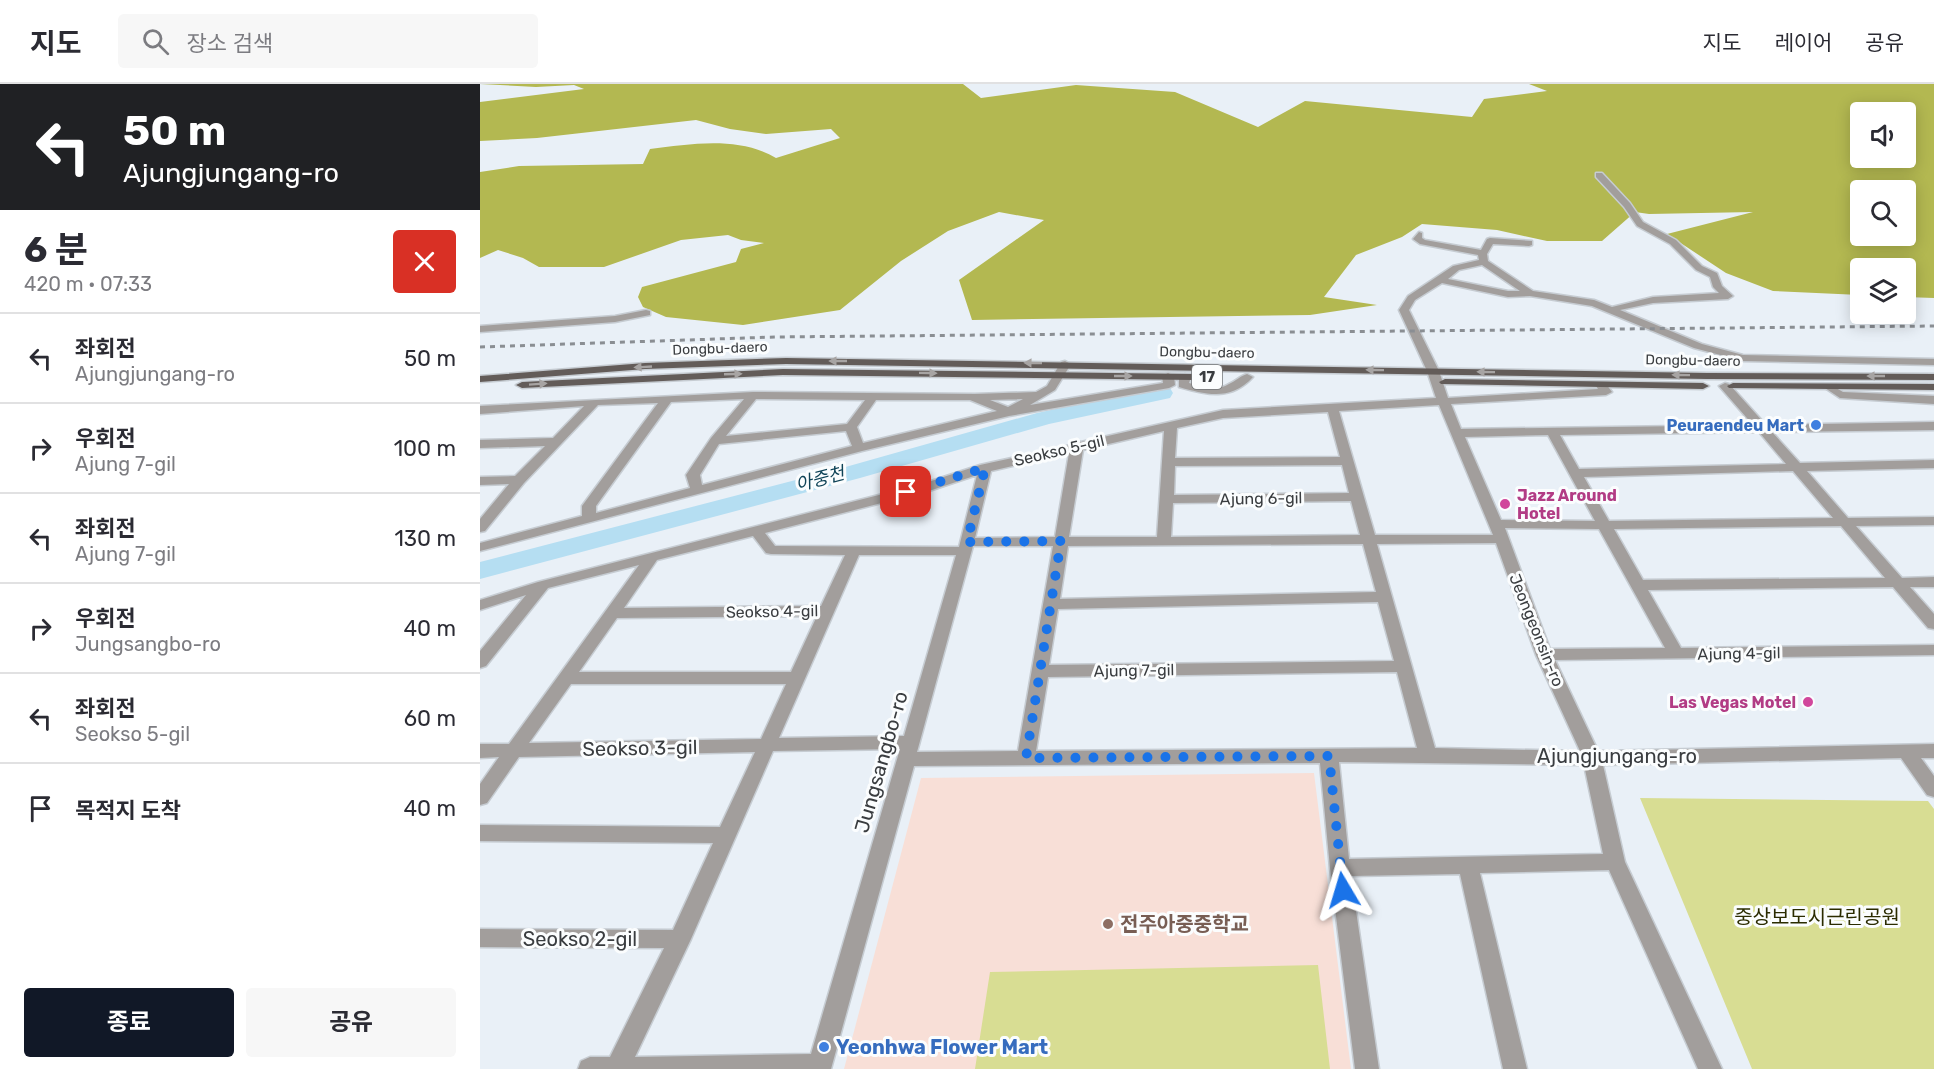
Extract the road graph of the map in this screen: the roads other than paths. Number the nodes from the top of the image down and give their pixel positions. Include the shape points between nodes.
1 (1599, 175) dead end
2 (1419, 235) dead end
3 (1529, 243) dead end
4 (1483, 257) junction
5 (1441, 280) junction
6 (1530, 293) junction
7 (1611, 310) junction
8 (646, 313) dead end
9 (480, 329) edge
10 (1934, 362) edge
11 (1065, 364) junction
12 (1060, 376) junction
13 (1434, 376) junction
14 (1247, 377) junction
15 (1934, 377) edge
16 (480, 379) edge
17 (1168, 381) junction
18 (1184, 381) junction
19 (1602, 386) junction
20 (1725, 386) junction
21 (1831, 387) junction
22 (1934, 387) edge
23 (480, 388) edge
24 (1219, 394) junction
25 (753, 395) junction
26 (1042, 395) junction
27 (873, 396) junction
28 (972, 397) junction
29 (667, 399) junction
30 (1934, 400) edge
31 (595, 402) junction
32 (1444, 402) junction
33 (1332, 406) junction
34 (480, 410) edge
35 (1009, 412) junction
36 (1223, 414) junction
37 (1171, 425) junction
38 (1934, 426) edge
39 (851, 427) junction
40 (1763, 430) junction
41 (1552, 432) junction
42 (1457, 433) junction
43 (715, 441) junction
44 (557, 442) junction
45 (480, 444) edge
46 (1077, 446) junction
47 (859, 448) junction
48 (1347, 461) junction
49 (1168, 462) junction
50 (1934, 464) edge
51 (985, 468) junction
52 (1797, 468) junction
53 (1575, 472) junction
54 (519, 480) junction
55 (480, 481) edge
56 (697, 491) junction
57 (1357, 496) junction
58 (1166, 499) junction
59 (589, 519) junction
60 (1934, 521) edge
61 (1844, 522) junction
62 (482, 523) edge
63 (1605, 525) junction
64 (757, 532) junction
65 (1499, 532) junction
66 (1369, 539) junction
67 (1061, 541) junction
68 (1164, 541) junction
69 (966, 546) junction
70 (480, 547) edge
71 (854, 550) junction
72 (652, 557) junction
73 (1934, 582) edge
74 (1898, 583) junction
75 (543, 585) junction
76 (1638, 585) junction
77 (1384, 597) junction
78 (1051, 604) junction
79 (480, 605) edge
80 (826, 611) junction
81 (612, 613) junction
82 (1934, 624) edge
83 (1934, 650) edge
84 (1676, 653) junction
85 (1544, 655) junction
86 (483, 658) edge
87 (1403, 666) junction
88 (1040, 671) junction
89 (566, 678) junction
90 (796, 678) junction
91 (765, 745) junction
92 (515, 750) junction
93 (480, 751) edge
94 (907, 751) junction
95 (1906, 751) junction
96 (1934, 751) edge
97 (1428, 755) junction
98 (1329, 756) junction
99 (1026, 758) junction
100 (1592, 758) junction
101 (1934, 790) edge
102 (480, 798) edge
103 (480, 833) edge
104 (725, 834) junction
105 (1615, 862) junction
106 (1468, 866) junction
107 (1340, 868) junction
108 (480, 939) edge
109 (680, 939) junction
110 (819, 1067) edge
111 (590, 1069) edge
112 (617, 1069) edge
113 (1367, 1069) edge
114 (1515, 1069) edge
115 (1710, 1069) edge

1 - 7 street via 1640,224 1673,242 1699,268 1714,275 1718,287 1728,296 1623,304
2 - 4 street via 1417,239 1423,242
3 - 4 street via 1490,241
4 - 5 street via 1456,267
4 - 6 street
5 - 6 street via 1508,294
5 - 13 street, Jeongeonsin-ro via 1411,298 1404,310
6 - 7 street via 1594,303
7 - 10 street via 1698,346 1743,358
8 - 9 street
11 - 12 street
13 -> 11 main road, Dongbu-daero / 17
11 -> 16 main road, Dongbu-daero / 17 via 786,361
12 -> 17 main road, Dongbu-daero / 17
23 -> 12 main road, Dongbu-daero / 17 via 783,372
12 - 26 street
13 - 14 main road, Dongbu-daero / 17
15 -> 13 main road, Dongbu-daero / 17
13 - 19 main road, Dongbu-daero / 17
13 - 32 street, Jeongeonsin-ro
14 - 18 main road, Dongbu-daero / 17
14 - 24 street
17 - 18 street
17 - 35 street
18 - 24 street
19 - 20 main road, Dongbu-daero / 17
19 - 32 street, Seokso 5-gil via 1606,392
20 - 21 main road, Dongbu-daero / 17
20 - 40 street
21 - 22 main road, Dongbu-daero / 17
21 - 30 street via 1840,395
24 - 36 street
25 - 27 street
25 - 29 street
25 - 43 street
26 - 28 street
26 - 35 street
27 - 28 street
27 - 39 street
28 - 35 street
29 - 31 street
29 - 59 street via 589,506
31 - 34 street
31 - 44 street
32 - 33 street, Seokso 5-gil
32 - 42 street, Jeongeonsin-ro
33 - 36 street, Seokso 5-gil
33 - 48 street
35 - 47 street
36 - 37 street, Seokso 5-gil
37 - 46 street, Seokso 5-gil
37 - 49 street
38 - 40 street
39 - 43 street
39 - 47 street
40 - 41 street
40 - 52 street
41 - 42 street
41 - 53 street
42 - 65 street, Jeongeonsin-ro
43 - 56 street via 693,475
44 - 45 street
44 - 54 street
46 - 51 street, Seokso 5-gil
46 - 67 street
47 - 56 street
48 - 49 street
48 - 57 street
49 - 58 street
50 - 52 street
51 - 64 street, Seokso 5-gil
51 - 69 street, Jungsangbo-ro
52 - 53 street
52 - 61 street
53 - 63 street
54 - 55 street
54 - 62 street
56 - 59 street
57 - 58 street, Ajung 6-gil
57 - 66 street
58 - 68 street
59 - 70 street
60 - 61 street
61 - 63 street
61 - 74 street
63 - 65 street
63 - 76 street
64 - 71 street via 771,550
64 - 72 street, Seokso 5-gil
65 - 66 street
65 - 85 street, Jeongeonsin-ro
66 - 68 street
66 - 77 street
67 - 68 street
67 - 69 street
67 - 78 street
69 - 71 street
69 - 94 street, Jungsangbo-ro
71 - 80 street, Seokso 4-gil
72 - 75 street, Seokso 5-gil
72 - 81 street
73 - 74 street
74 - 76 street
74 - 82 street
75 - 79 street, Seokso 5-gil
75 - 86 street
76 - 84 street
77 - 78 street
77 - 87 street
78 - 88 street
80 - 81 street, Seokso 4-gil
80 - 90 street, Seokso 4-gil
81 - 89 street
83 - 84 street, Ajung 4-gil
84 - 85 street, Ajung 4-gil
85 - 100 street, Jeongeonsin-ro
87 - 88 street, Ajung 7-gil
87 - 97 street
88 - 99 street
89 - 90 street
89 - 92 street
90 - 91 street
91 - 92 street, Seokso 3-gil
91 - 94 street, Seokso 3-gil
91 - 104 street
92 - 93 street, Seokso 3-gil
92 - 102 street
94 - 99 street, Ajungjungang-ro
94 - 110 street, Jungsangbo-ro
95 - 96 street, Ajungjungang-ro
95 - 100 street, Ajungjungang-ro
95 - 101 street
97 - 98 street, Ajungjungang-ro
97 - 100 street, Ajungjungang-ro
98 - 99 street, Ajungjungang-ro
98 - 107 street
100 - 105 street, Jeongeonsin-ro
103 - 104 street
104 - 109 street
105 - 106 street
105 - 115 street, Jeongeonsin-ro
106 - 107 street
106 - 114 street
107 - 113 street
108 - 109 street, Seokso 2-gil
109 - 112 street
110 - 112 street
111 - 112 street

